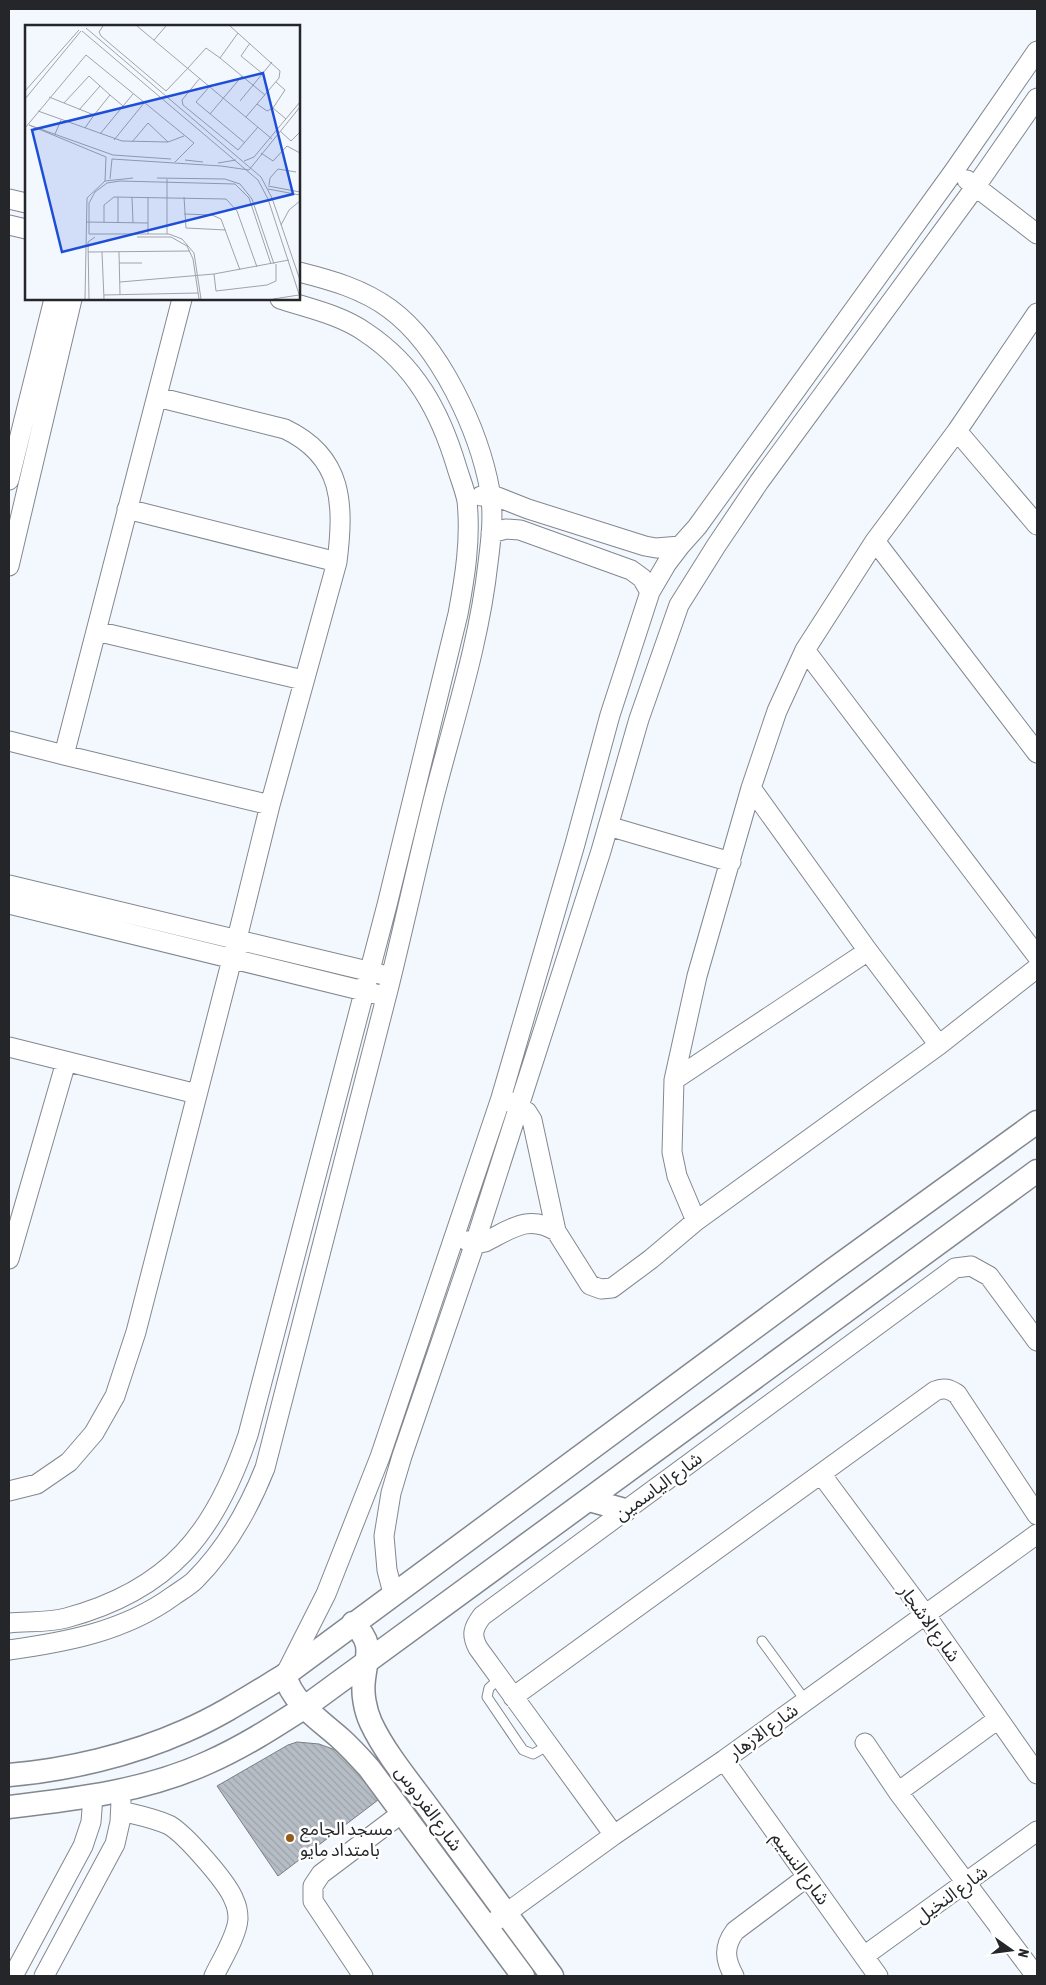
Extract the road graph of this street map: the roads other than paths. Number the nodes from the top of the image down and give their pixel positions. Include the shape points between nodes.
1 (1037, 51) edge
2 (1037, 98) edge
3 (954, 171) junction
4 (976, 186) junction
5 (9, 199) edge
6 (25, 203) edge
7 (9, 225) edge
8 (25, 229) edge
9 (1037, 234) edge
10 (300, 272) edge
11 (54, 300) edge
12 (72, 300) edge
13 (182, 300) edge
14 (283, 300) edge
15 (1037, 313) edge
16 (157, 397) junction
17 (957, 431) junction
18 (9, 480) edge
19 (490, 494) junction
20 (466, 499) junction
21 (127, 509) junction
22 (1037, 525) edge
23 (491, 533) junction
24 (875, 541) junction
25 (680, 546) junction
26 (337, 562) junction
27 (9, 566) edge
28 (650, 592) junction
29 (96, 631) junction
30 (805, 650) junction
31 (304, 680) junction
32 (9, 742) edge
33 (1037, 752) edge
34 (64, 754) junction
35 (751, 788) junction
36 (270, 804) junction
37 (608, 826) junction
38 (576, 844) junction
39 (601, 852) junction
40 (731, 862) junction
41 (9, 885) edge
42 (9, 904) edge
43 (235, 950) junction
44 (868, 951) junction
45 (1037, 956) edge
46 (1037, 968) edge
47 (370, 972) junction
48 (391, 977) junction
49 (365, 991) junction
50 (386, 997) junction
51 (939, 1044) junction
52 (9, 1047) edge
53 (66, 1062) junction
54 (674, 1080) junction
55 (197, 1094) junction
56 (501, 1098) junction
57 (519, 1106) junction
58 (1037, 1122) edge
59 (1037, 1171) edge
60 (696, 1221) junction
61 (556, 1231) junction
62 (454, 1237) junction
63 (475, 1243) junction
64 (298, 1245) junction
65 (321, 1253) junction
66 (9, 1259) edge
67 (894, 1275) junction
68 (912, 1299) junction
69 (1037, 1341) edge
70 (820, 1474) junction
71 (9, 1492) edge
72 (588, 1500) junction
73 (625, 1510) junction
74 (1037, 1515) edge
75 (1037, 1534) edge
76 (393, 1593) junction
77 (925, 1614) junction
78 (9, 1623) edge
79 (353, 1623) junction
80 (762, 1641) dead end
81 (9, 1650) edge
82 (368, 1660) junction
83 (285, 1675) junction
84 (500, 1678) junction
85 (514, 1697) junction
86 (805, 1700) junction
87 (305, 1707) junction
88 (998, 1720) junction
89 (865, 1743) dead end
90 (549, 1745) junction
91 (724, 1760) junction
92 (1037, 1774) edge
93 (9, 1775) edge
94 (898, 1792) junction
95 (93, 1796) junction
96 (120, 1801) junction
97 (9, 1807) edge
98 (402, 1813) junction
99 (1037, 1831) edge
100 (614, 1835) junction
101 (807, 1877) junction
102 (966, 1883) junction
103 (506, 1914) junction
104 (487, 1928) junction
105 (864, 1956) junction
106 (13, 1976) edge
107 (44, 1976) edge
108 (214, 1976) edge
109 (363, 1976) edge
110 (523, 1976) edge
111 (552, 1976) edge
112 (734, 1976) edge
113 (878, 1976) edge
114 (1036, 1976) edge

1 - 3 street
2 - 4 street
3 - 4 street
3 - 25 street via 697,527
4 - 9 street
4 - 37 street via 759,482 679,605 639,719
5 - 6 street
7 - 8 street
10 - 19 street via 364,294 407,323 444,373 463,408 481,452
11 - 18 street
12 - 27 street
13 - 16 street
14 - 20 street via 364,331 400,360 421,386 439,418
15 - 17 street
16 - 21 street
16 - 26 street via 285,429 311,445 334,477 341,502 342,528
17 - 22 street
17 - 24 street
19 - 20 street
19 - 23 street
19 - 25 street via 645,546
20 - 47 street via 466,574 458,614
21 - 26 street
21 - 29 street
23 - 28 street via 520,530 631,570 642,578
23 - 48 street via 484,600 469,668
24 - 30 street
24 - 33 street
25 - 28 street
26 - 31 street
28 - 38 street via 610,715
29 - 31 street
29 - 34 street
30 - 35 street via 777,711
30 - 45 street
31 - 36 street
32 - 34 street
34 - 36 street
35 - 40 street
35 - 44 street
36 - 43 street
37 - 39 street
37 - 40 street
38 - 39 street
38 - 56 street
39 - 57 street
40 - 54 street via 697,976
41 - 43 street
42 - 43 street
43 - 47 street
43 - 49 street
43 - 55 street
44 - 51 street
44 - 54 street
46 - 51 street
47 - 48 street
47 - 49 street
48 - 50 street
49 - 50 street
49 - 64 street
50 - 65 street
51 - 60 street
52 - 53 street
53 - 55 street
53 - 66 street
54 - 60 street via 672,1152 677,1176
55 - 71 street via 136,1332 115,1396 94,1433 69,1462 36,1484
56 - 57 street
56 - 62 street
57 - 61 street via 527,1112 535,1128
57 - 63 street
58 - 76 street
59 - 67 street
60 - 61 street via 651,1259 606,1290 590,1285
61 - 63 street via 542,1224 526,1223 485,1242
62 - 63 street
62 - 83 street via 380,1458 326,1594
63 - 76 street via 391,1493 384,1536
64 - 65 street
64 - 78 street via 236,1472 200,1535 153,1580 119,1598 65,1618
65 - 81 street via 266,1468 239,1524 214,1556 194,1580 132,1620 86,1636
67 - 68 street
67 - 72 street
68 - 69 street, شارع الياسمين via 947,1272 971,1266 989,1276
68 - 73 street, شارع الياسمين
70 - 74 street via 942,1388 957,1394
70 - 77 street, شارع الاشجار
70 - 85 street
72 - 73 street
72 - 82 street
73 - 84 street, شارع الياسمين via 482,1616 474,1626 473,1637 478,1648
75 - 77 street, شارع الازهار
76 - 79 street
77 - 86 street, شارع الازهار
77 - 88 street, شارع الاشجار
79 - 82 street, شارع الفردوس via 366,1641
79 - 83 street
80 - 86 lane
82 - 87 street
82 - 103 street, شارع الفردوس via 364,1691 371,1723
83 - 87 street, شارع الفردوس via 292,1693
83 - 93 street via 215,1716 149,1745 63,1767
84 - 85 street, شارع الياسمين
84 - 90 lane via 489,1688 487,1697 523,1750 533,1754
85 - 90 street, شارع الياسمين
86 - 91 street, شارع الازهار
87 - 96 street via 274,1728 208,1763 161,1780
87 - 98 street, شارع الفردوس via 354,1751
88 - 92 street, شارع الاشجار
88 - 94 street
89 - 94 street
90 - 100 street, شارع الياسمين
91 - 100 street, شارع الازهار
91 - 101 street, شارع النسيم
94 - 102 street
95 - 96 street
95 - 97 street
95 - 106 street via 91,1822 83,1846
96 - 107 street via 115,1844
96 - 108 street via 189,1840 230,1891 238,1921
98 - 104 street, شارع الفردوس
98 - 109 street via 321,1874 313,1886 313,1901
99 - 102 street, شارع النخيل
100 - 103 street, شارع الازهار
101 - 105 street, شارع النسيم
101 - 112 street via 735,1931 729,1939 725,1949
102 - 105 street, شارع النخيل
102 - 114 street
103 - 104 street, شارع الازهار
103 - 111 street, شارع الفردوس
104 - 110 street, شارع الفردوس
105 - 113 street, شارع النسيم

